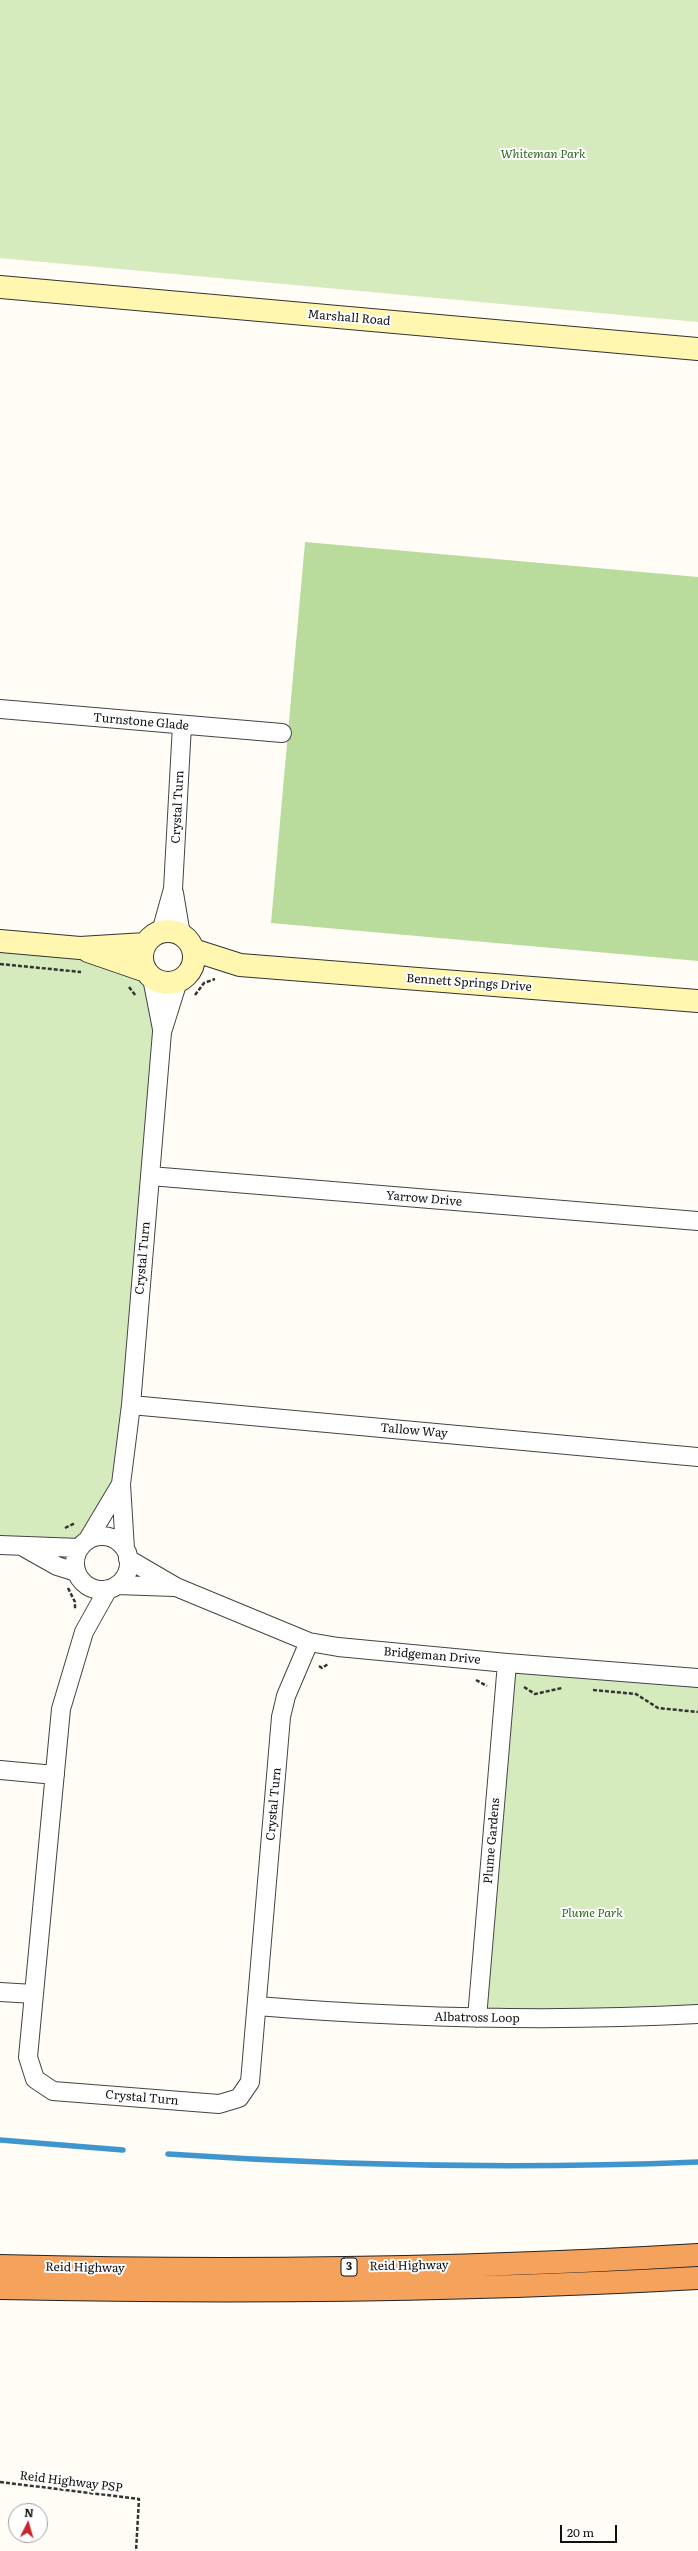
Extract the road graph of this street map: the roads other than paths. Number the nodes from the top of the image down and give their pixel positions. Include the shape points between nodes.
1 (0, 287) edge
2 (698, 349) edge
3 (0, 709) edge
4 (182, 725) junction
5 (282, 733) dead end
6 (170, 940) junction
7 (0, 941) edge
8 (80, 948) junction
9 (240, 966) junction
10 (149, 974) junction
11 (182, 979) junction
12 (698, 1000) edge
13 (162, 1032) junction
14 (150, 1176) junction
15 (698, 1221) edge
16 (131, 1405) junction
17 (698, 1457) edge
18 (121, 1484) junction
19 (84, 1544) junction
20 (0, 1545) edge
21 (22, 1547) junction
22 (126, 1554) junction
23 (76, 1572) junction
24 (88, 1586) junction
25 (112, 1587) junction
26 (176, 1587) junction
27 (84, 1632) junction
28 (309, 1642) junction
29 (507, 1663) junction
30 (698, 1678) edge
31 (0, 1770) edge
32 (55, 1775) junction
33 (0, 1992) edge
34 (34, 1994) junction
35 (257, 2006) junction
36 (698, 2014) edge
37 (476, 2018) junction
38 (698, 2255) edge
39 (0, 2266) edge
40 (698, 2278) edge
41 (0, 2288) edge

1 - 2 street, Marshall Road
3 - 4 street, Turnstone Glade
4 - 5 street, Turnstone Glade
4 - 6 street, Crystal Turn
6 - 8 street, Bennett Springs Drive
6 - 9 street, Bennett Springs Drive
6 - 10 street via 142,954
6 - 11 street via 194,960
7 - 8 street, Bennett Springs Drive
8 - 10 street, Bennett Springs Drive
9 - 11 street, Bennett Springs Drive
9 - 12 street, Bennett Springs Drive
10 - 11 street via 160,982
10 - 13 street, Crystal Turn
11 - 13 street, Crystal Turn
13 - 14 street, Crystal Turn
14 - 15 street, Yarrow Drive
14 - 16 street, Crystal Turn
16 - 17 street, Tallow Way
16 - 18 street, Crystal Turn
18 - 19 street
18 - 22 street
19 - 21 street
19 - 22 street via 104,1536 112,1538
19 - 23 street via 75,1559
20 - 21 street
21 - 23 street via 57,1566
22 - 25 street via 127,1574
22 - 26 street
23 - 24 street
24 - 25 street
24 - 27 street
25 - 26 street
25 - 27 street
26 - 28 street, Bridgeman Drive
27 - 32 street, Crystal Turn via 61,1709
28 - 29 street, Bridgeman Drive
28 - 35 street, Crystal Turn via 286,1696 281,1717
29 - 30 street, Bridgeman Drive
29 - 37 street, Plume Gardens
31 - 32 street
32 - 34 street, Crystal Turn
33 - 34 street
34 - 35 street, Crystal Turn via 28,2057 35,2079 53,2091 219,2104 239,2098 250,2082
35 - 37 street, Albatross Loop via 384,2016
36 - 37 street, Albatross Loop via 604,2019
38 - 39 highway, Reid Highway / 3 via 541,2265 198,2269
40 - 41 highway, Reid Highway / 3 via 541,2287 199,2291

